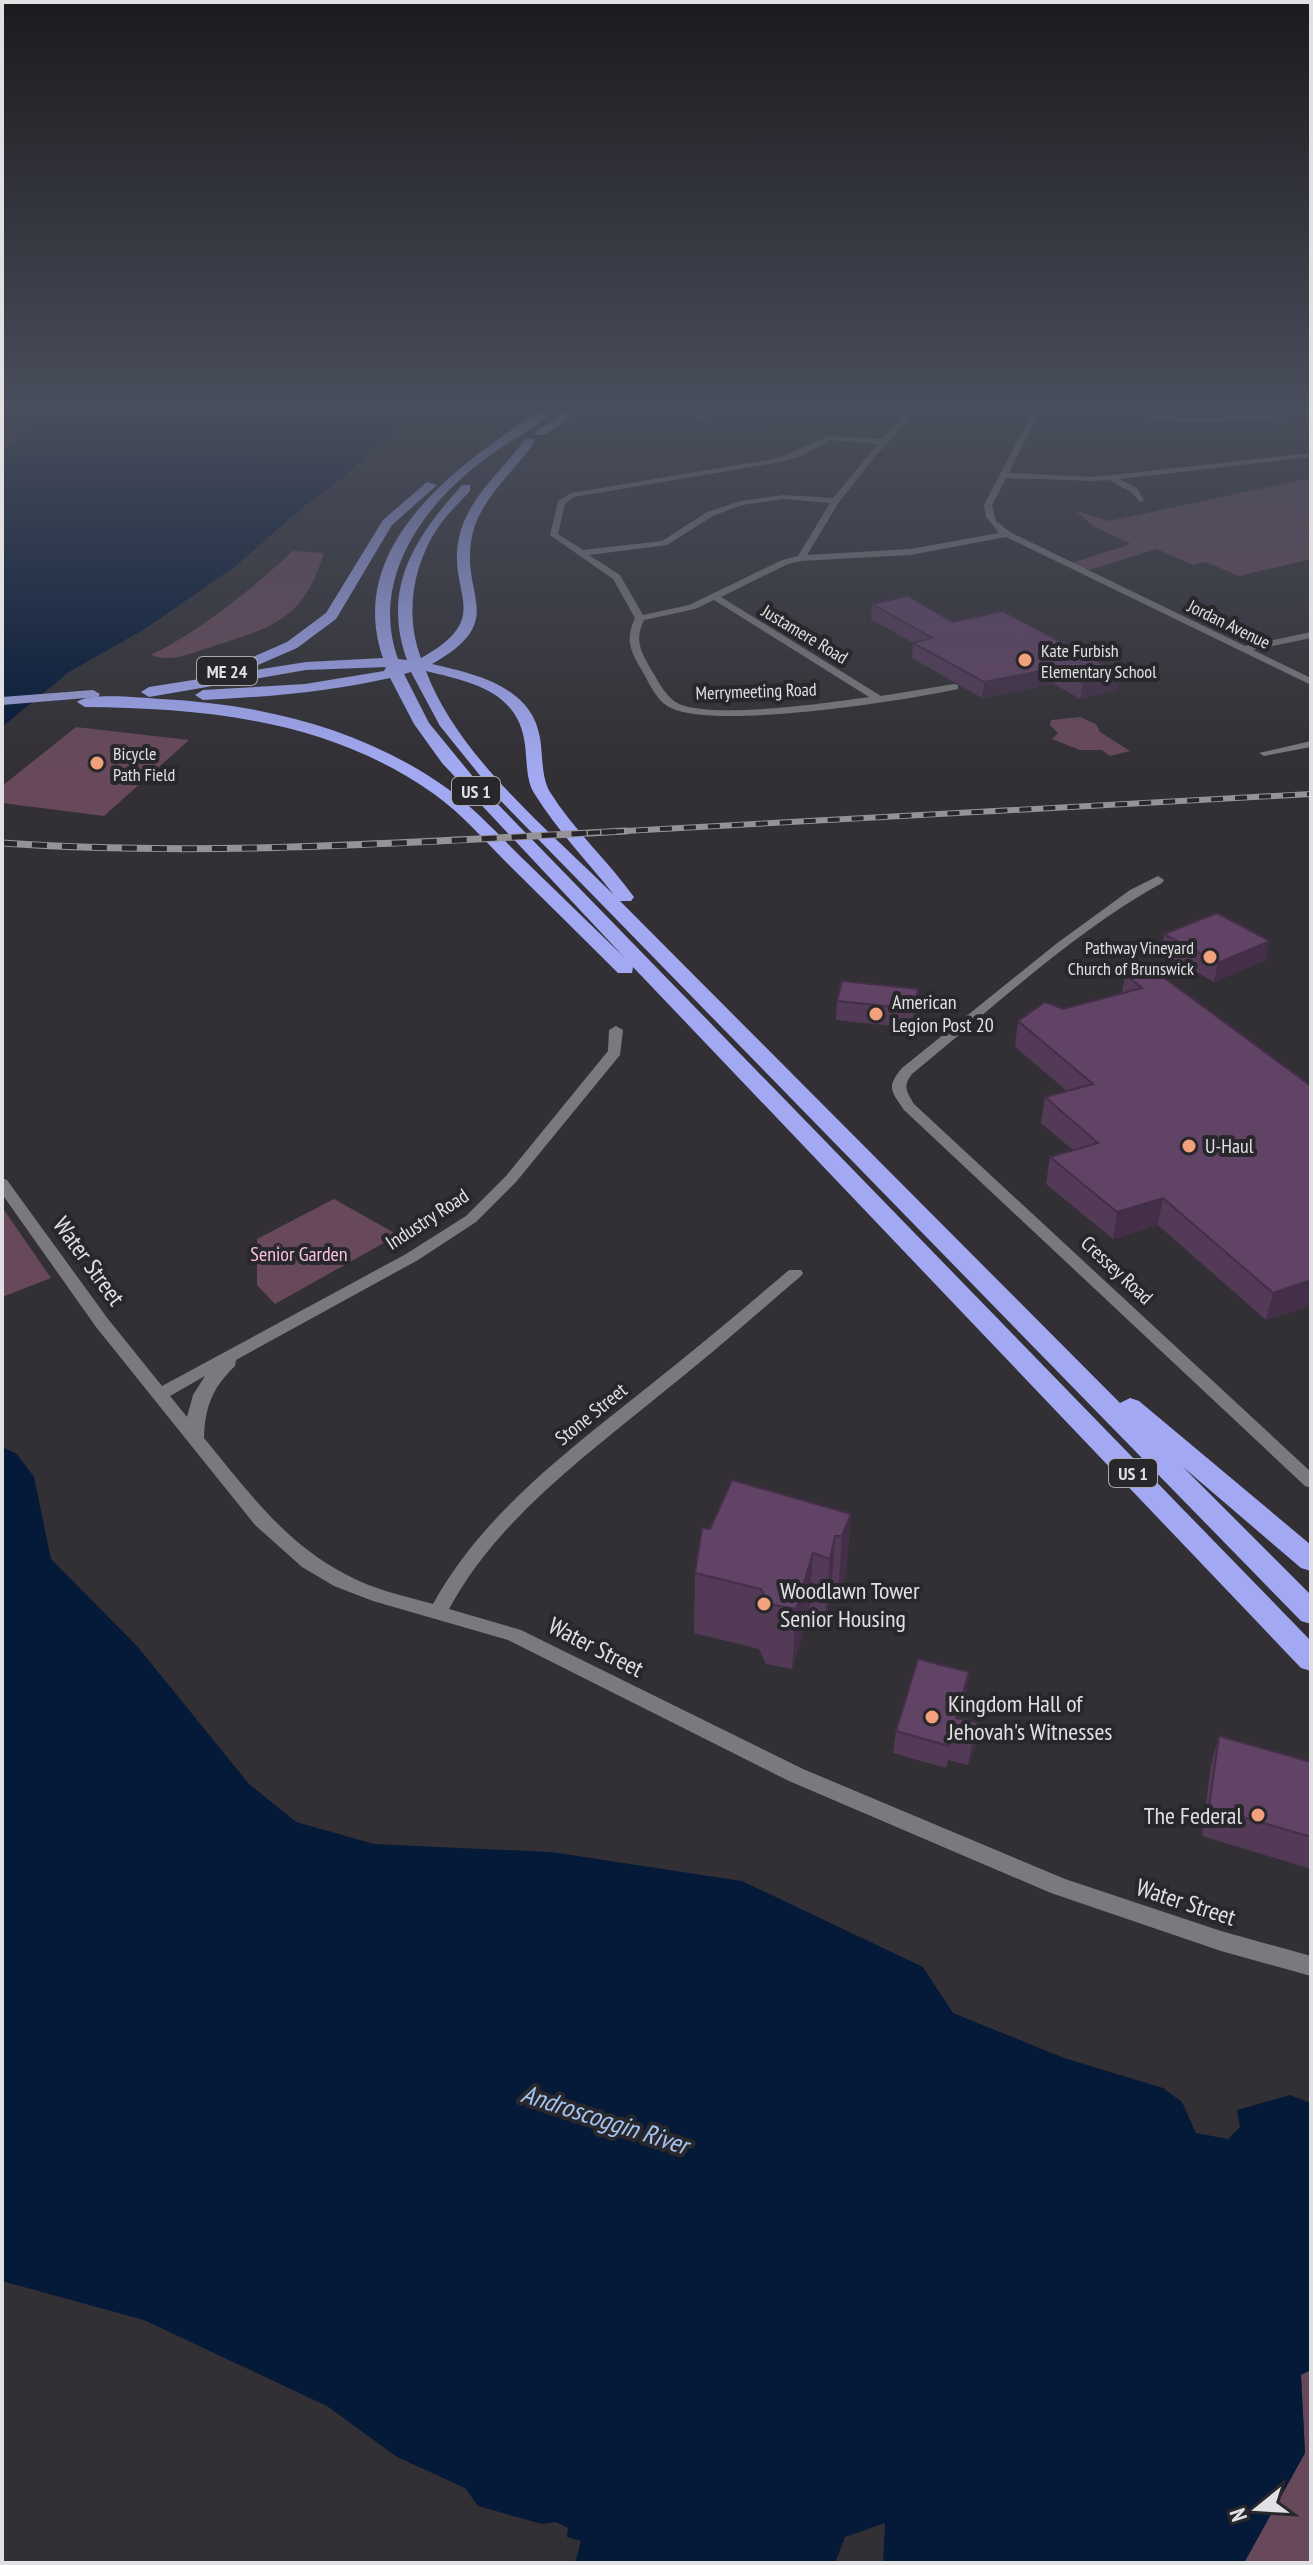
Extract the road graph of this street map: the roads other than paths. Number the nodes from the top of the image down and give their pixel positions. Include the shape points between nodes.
1 (385, 528) edge
2 (411, 528) edge
3 (433, 528) edge
4 (469, 528) edge
5 (556, 528) edge
6 (686, 528) edge
7 (819, 528) edge
8 (999, 528) edge
9 (1007, 534) junction
10 (582, 553) junction
11 (801, 558) junction
12 (715, 597) junction
13 (640, 618) junction
14 (1311, 635) edge
15 (1245, 649) junction
16 (1311, 682) edge
17 (954, 687) dead end
18 (89, 698) junction
19 (879, 699) junction
20 (2, 701) edge
21 (2, 708) edge
22 (1311, 744) edge
23 (1264, 753) dead end
24 (1158, 880) dead end
25 (654, 945) junction
26 (616, 1030) dead end
27 (754, 1079) junction
28 (2, 1183) edge
29 (795, 1273) dead end
30 (238, 1353) junction
31 (1077, 1374) junction
32 (160, 1394) junction
33 (196, 1437) junction
34 (1311, 1482) edge
35 (1311, 1561) edge
36 (438, 1612) junction
37 (1311, 1613) edge
38 (1311, 1660) edge
39 (1311, 1966) edge

1 - 18 highway, ME 24 via 337,610 292,645 200,678
2 - 27 highway, US 1 via 390,568 382,623 399,687 430,739
3 - 25 highway, US 1 via 406,590 404,618 427,696 461,748
4 - 18 highway, ME 24 via 463,554 471,619 455,643 438,654 404,669 324,686
5 - 10 street via 554,535
6 - 10 street via 664,543
7 - 11 street
8 - 9 street
9 - 11 street via 910,552
9 - 15 street, Jordan Avenue
10 - 13 street via 617,577
11 - 12 street
12 - 13 street via 673,613
12 - 19 street, Justamere Road
13 - 19 street, Merrymeeting Road via 632,635 634,650 660,692 677,707 715,711
14 - 15 street
15 - 16 street, Jordan Avenue
17 - 19 street, Merrymeeting Road
18 - 20 highway
18 - 21 highway
18 - 25 highway via 316,663 369,660 468,677 519,707 529,722 541,791 651,927
18 - 27 highway via 254,714 334,736 413,772 479,825 702,1044
22 - 23 street
24 - 34 street, Cressey Road via 1019,979 916,1063 899,1080 902,1099
25 - 31 highway, US 1
26 - 30 street, Industry Road via 615,1052 511,1179 471,1219
27 - 38 highway, US 1
28 - 32 street, Water Street
29 - 36 street, Stone Street via 560,1468 483,1544
30 - 32 street, Industry Road
30 - 33 street, Industry Road via 206,1388 195,1410
31 - 35 highway via 1133,1409
31 - 37 highway, US 1
32 - 33 street, Water Street
33 - 36 street, Water Street via 261,1520 309,1562 341,1581
36 - 39 street, Water Street via 514,1635 738,1748 990,1858 1125,1910

